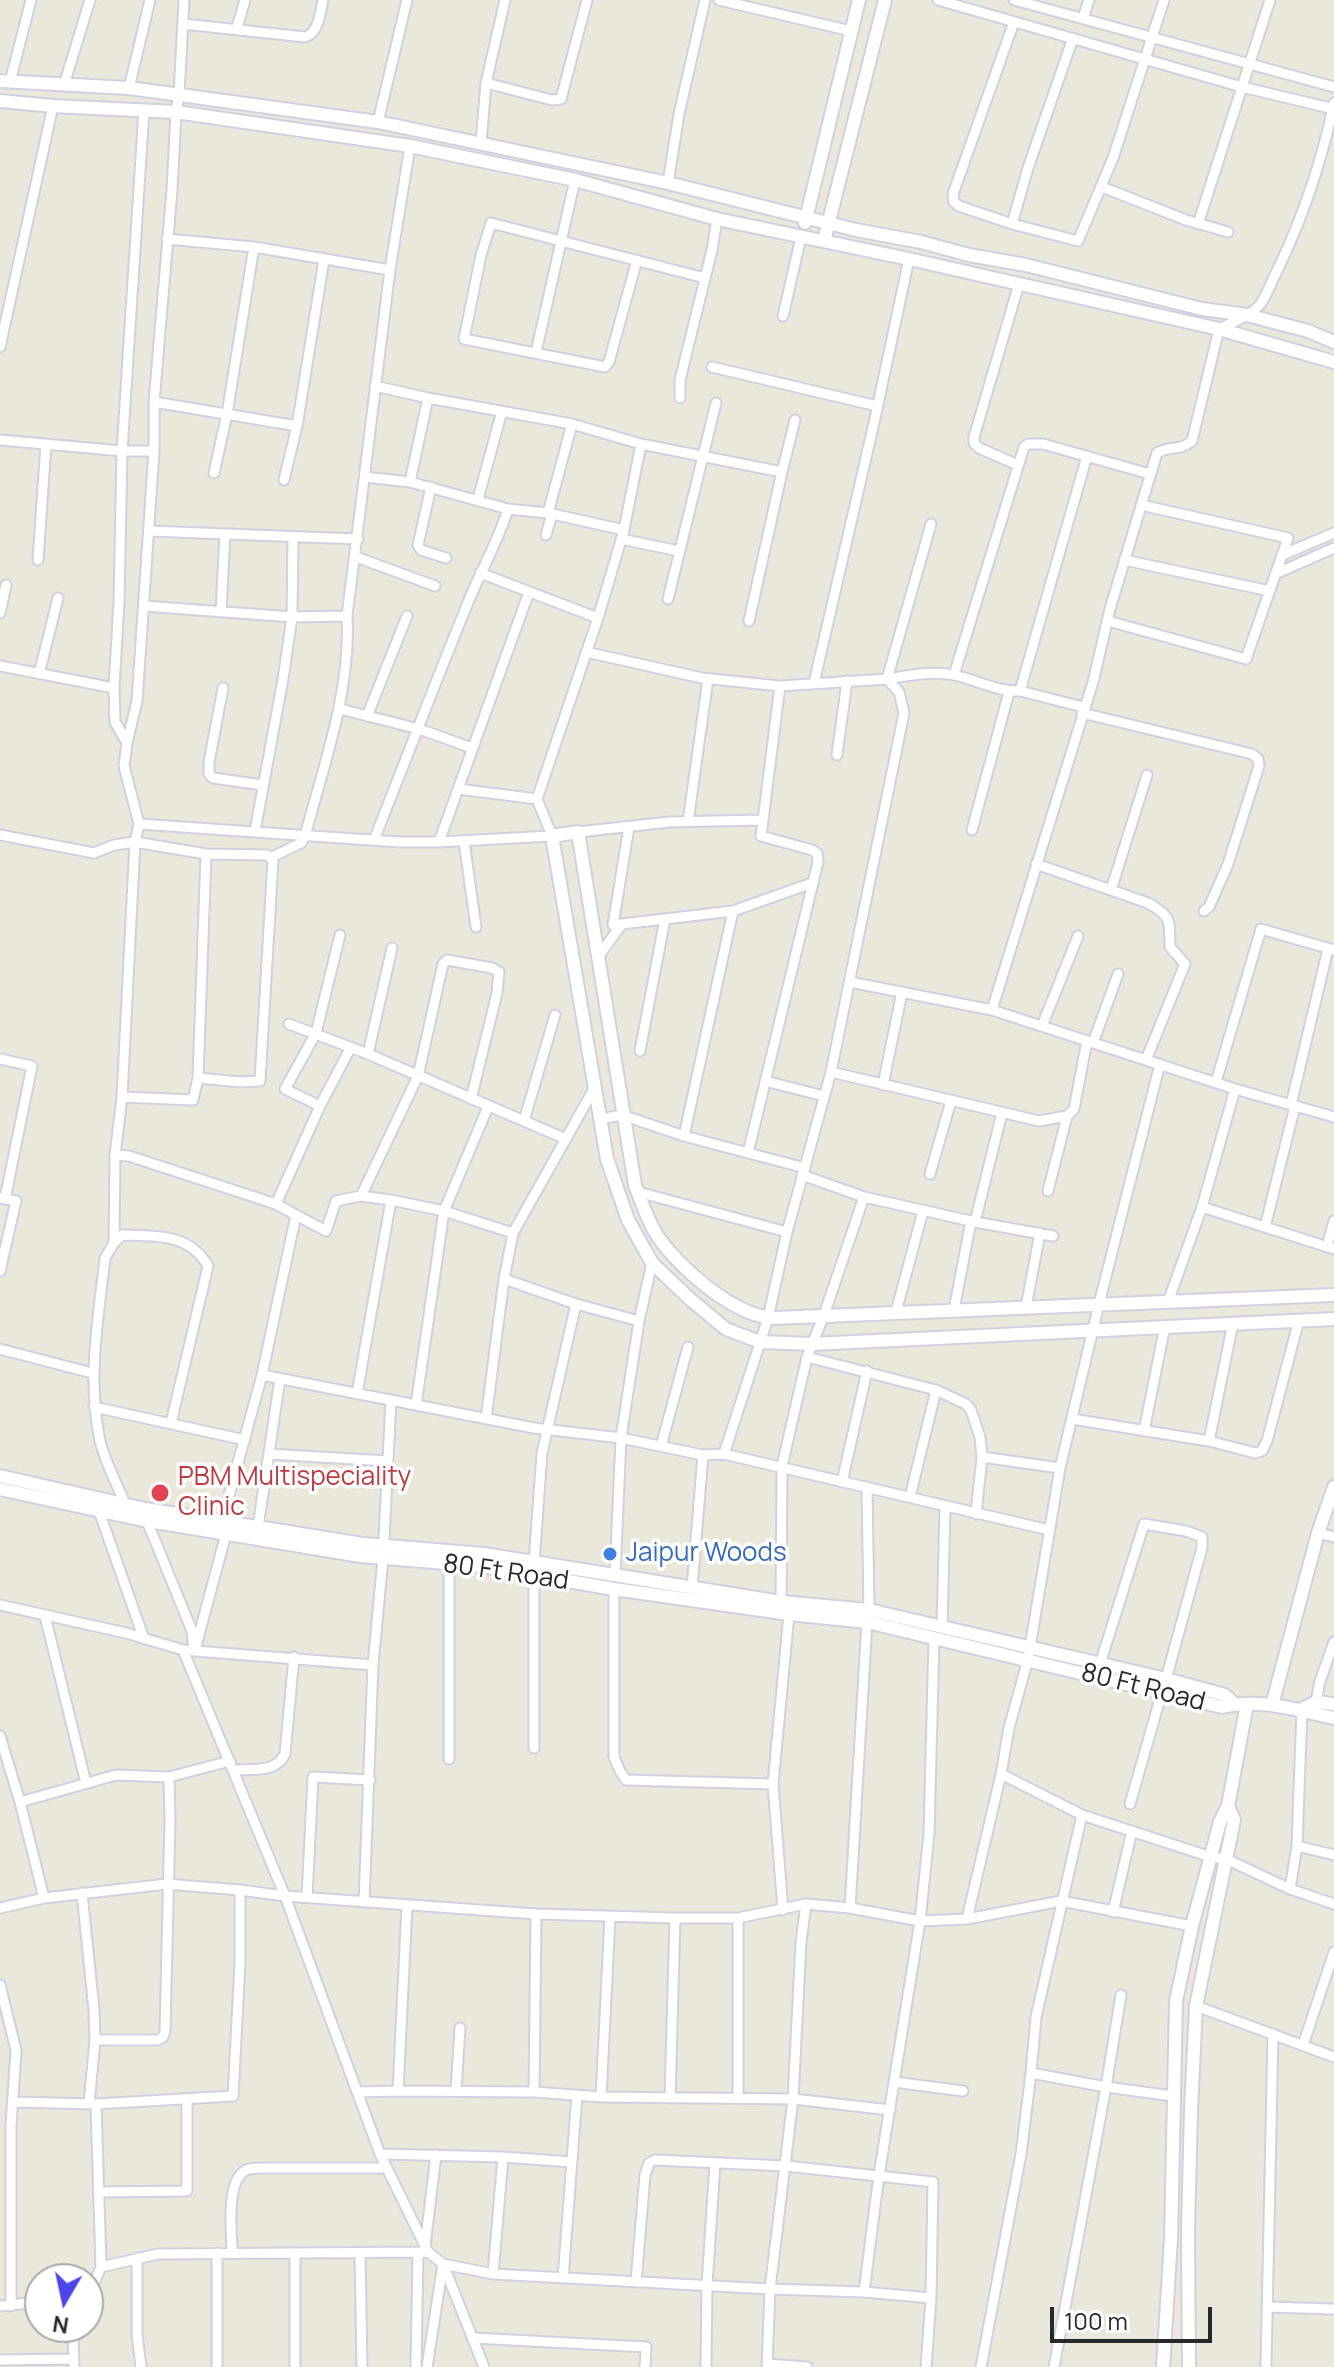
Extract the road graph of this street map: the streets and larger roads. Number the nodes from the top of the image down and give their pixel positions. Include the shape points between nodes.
1 (31, 0) edge
2 (90, 0) edge
3 (150, 0) edge
4 (184, 0) edge
5 (245, 0) edge
6 (323, 0) edge
7 (407, 0) edge
8 (505, 0) edge
9 (587, 0) edge
10 (705, 0) edge
11 (719, 0) edge
12 (859, 0) edge
13 (885, 0) edge
14 (938, 0) edge
15 (1014, 0) edge
16 (1089, 0) edge
17 (1164, 0) edge
18 (1270, 0) edge
19 (1083, 18) junction
20 (1014, 22) junction
21 (183, 24) junction
22 (237, 28) junction
23 (851, 31) junction
24 (1153, 37) junction
25 (1073, 38) junction
26 (1145, 59) junction
27 (1249, 65) junction
28 (5, 82) edge
29 (486, 83) junction
30 (64, 85) junction
31 (1242, 87) junction
32 (1334, 87) edge
33 (129, 88) junction
34 (179, 95) junction
35 (0, 101) edge
36 (53, 106) junction
37 (1334, 107) edge
38 (144, 110) junction
39 (176, 112) junction
40 (378, 122) junction
41 (481, 143) junction
42 (410, 146) junction
43 (575, 180) junction
44 (668, 183) junction
45 (1102, 187) junction
46 (806, 218) junction
47 (717, 219) junction
48 (829, 222) junction
49 (1012, 224) junction
50 (1198, 224) junction
51 (1228, 232) dead end
52 (801, 237) junction
53 (167, 239) junction
54 (563, 240) junction
55 (824, 241) junction
56 (254, 247) junction
57 (909, 259) junction
58 (324, 260) junction
59 (637, 260) junction
60 (390, 270) junction
61 (705, 278) junction
62 (1019, 284) junction
63 (1247, 315) junction
64 (783, 316) dead end
65 (2, 321) edge
66 (1219, 329) junction
67 (1334, 342) edge
68 (0, 347) edge
69 (536, 352) junction
70 (1334, 362) edge
71 (712, 367) dead end
72 (375, 386) junction
73 (428, 398) junction
74 (680, 398) dead end
75 (154, 402) junction
76 (716, 403) dead end
77 (877, 406) junction
78 (502, 411) junction
79 (227, 414) junction
80 (795, 420) dead end
81 (572, 424) junction
82 (297, 426) junction
83 (0, 440) edge
84 (46, 444) junction
85 (641, 444) junction
86 (122, 451) junction
87 (154, 451) junction
88 (703, 456) junction
89 (1087, 456) junction
90 (1018, 465) junction
91 (782, 472) junction
92 (214, 473) dead end
93 (1150, 474) junction
94 (365, 477) junction
95 (284, 480) dead end
96 (410, 482) junction
97 (431, 487) junction
98 (478, 499) junction
99 (1141, 505) junction
100 (508, 509) junction
101 (550, 513) junction
102 (931, 524) dead end
103 (149, 531) junction
104 (1334, 533) edge
105 (225, 534) junction
106 (623, 534) junction
107 (546, 535) dead end
108 (293, 537) junction
109 (358, 539) junction
110 (1334, 548) edge
111 (679, 551) junction
112 (1282, 555) junction
113 (356, 557) junction
114 (446, 558) dead end
115 (38, 560) dead end
116 (1124, 560) junction
117 (480, 573) junction
118 (1275, 574) junction
119 (6, 585) dead end
120 (435, 586) dead end
121 (1270, 591) junction
122 (529, 592) junction
123 (58, 598) dead end
124 (668, 599) dead end
125 (144, 606) junction
126 (221, 611) junction
127 (0, 613) edge
128 (347, 616) junction
129 (407, 616) dead end
130 (292, 617) junction
131 (598, 618) junction
132 (749, 621) dead end
133 (1108, 621) junction
134 (586, 652) junction
135 (0, 666) edge
136 (39, 674) junction
137 (954, 675) junction
138 (708, 679) junction
139 (887, 679) junction
140 (847, 681) junction
141 (814, 683) junction
142 (780, 686) junction
143 (114, 688) junction
144 (223, 688) dead end
145 (1015, 691) junction
146 (340, 709) junction
147 (1083, 710) junction
148 (367, 716) junction
149 (419, 729) junction
150 (127, 743) junction
151 (472, 748) junction
152 (837, 755) dead end
153 (1147, 775) dead end
154 (263, 785) junction
155 (458, 789) junction
156 (537, 799) junction
157 (762, 820) junction
158 (688, 822) junction
159 (139, 824) junction
160 (629, 827) junction
161 (972, 830) dead end
162 (255, 831) junction
163 (578, 832) junction
164 (0, 835) edge
165 (305, 836) junction
166 (552, 836) junction
167 (374, 840) junction
168 (464, 841) junction
169 (135, 842) junction
170 (439, 842) junction
171 (206, 854) junction
172 (270, 858) junction
173 (1036, 864) junction
174 (812, 883) junction
175 (1111, 890) junction
176 (733, 911) junction
177 (1204, 911) dead end
178 (665, 919) junction
179 (622, 924) junction
180 (476, 927) dead end
181 (340, 935) dead end
182 (1078, 936) dead end
183 (392, 948) dead end
184 (1331, 950) edge
185 (597, 957) junction
186 (1118, 974) dead end
187 (850, 982) junction
188 (902, 992) junction
189 (992, 1010) junction
190 (555, 1015) dead end
191 (289, 1024) dead end
192 (1042, 1026) junction
193 (316, 1033) junction
194 (1090, 1042) junction
195 (351, 1047) junction
196 (640, 1051) dead end
197 (368, 1054) junction
198 (0, 1059) edge
199 (1146, 1060) junction
200 (1160, 1064) junction
201 (831, 1072) junction
202 (418, 1076) junction
203 (198, 1078) junction
204 (765, 1081) junction
205 (1216, 1082) junction
206 (883, 1085) junction
207 (595, 1087) junction
208 (1235, 1089) junction
209 (824, 1096) junction
210 (122, 1097) junction
211 (471, 1099) junction
212 (951, 1101) junction
213 (320, 1106) junction
214 (1293, 1106) junction
215 (488, 1107) junction
216 (1002, 1113) junction
217 (622, 1115) junction
218 (1067, 1116) junction
219 (1334, 1117) edge
220 (600, 1119) junction
221 (524, 1121) junction
222 (684, 1136) junction
223 (566, 1139) junction
224 (748, 1153) junction
225 (115, 1155) junction
226 (804, 1171) junction
227 (930, 1174) dead end
228 (1048, 1191) dead end
229 (638, 1192) junction
230 (361, 1196) junction
231 (864, 1197) junction
232 (3, 1199) edge
233 (391, 1200) junction
234 (276, 1204) junction
235 (1202, 1207) junction
236 (444, 1211) junction
237 (923, 1211) junction
238 (296, 1215) junction
239 (1334, 1221) edge
240 (973, 1222) junction
241 (1265, 1227) junction
242 (787, 1232) junction
243 (513, 1233) junction
244 (1040, 1233) junction
245 (1053, 1236) dead end
246 (114, 1243) junction
247 (1330, 1248) edge
248 (652, 1263) junction
249 (0, 1271) edge
250 (504, 1279) junction
251 (1334, 1295) edge
252 (1168, 1302) junction
253 (576, 1304) junction
254 (1099, 1304) junction
255 (1026, 1307) junction
256 (954, 1310) junction
257 (896, 1312) junction
258 (824, 1315) junction
259 (768, 1318) junction
260 (1334, 1319) edge
261 (1299, 1320) junction
262 (639, 1321) junction
263 (1233, 1323) junction
264 (1165, 1326) junction
265 (1094, 1329) junction
266 (760, 1342) junction
267 (812, 1344) junction
268 (688, 1347) dead end
269 (0, 1349) edge
270 (807, 1357) junction
271 (867, 1371) junction
272 (92, 1373) junction
273 (262, 1375) junction
274 (280, 1379) junction
275 (936, 1390) junction
276 (357, 1394) junction
277 (391, 1400) junction
278 (416, 1405) junction
279 (94, 1407) junction
280 (486, 1419) junction
281 (1072, 1419) junction
282 (171, 1423) junction
283 (548, 1429) junction
284 (1144, 1431) junction
285 (621, 1438) junction
286 (245, 1440) junction
287 (1209, 1441) junction
288 (661, 1446) junction
289 (269, 1454) junction
290 (724, 1454) junction
291 (703, 1455) junction
292 (982, 1457) junction
293 (388, 1461) junction
294 (782, 1466) junction
295 (1060, 1468) junction
296 (0, 1476) edge
297 (842, 1482) junction
298 (867, 1487) junction
299 (1334, 1487) edge
300 (0, 1489) edge
301 (910, 1497) junction
302 (125, 1504) junction
303 (945, 1507) junction
304 (99, 1511) junction
305 (976, 1514) junction
306 (147, 1521) junction
307 (224, 1527) junction
308 (258, 1527) junction
309 (1049, 1530) junction
310 (1318, 1533) junction
311 (1334, 1537) edge
312 (383, 1552) junction
313 (449, 1563) junction
314 (534, 1569) junction
315 (615, 1575) junction
316 (692, 1588) junction
317 (614, 1589) junction
318 (781, 1602) junction
319 (0, 1605) edge
320 (789, 1614) junction
321 (45, 1616) junction
322 (868, 1616) junction
323 (938, 1632) junction
324 (144, 1639) junction
325 (1334, 1642) edge
326 (191, 1650) junction
327 (1029, 1653) junction
328 (294, 1657) junction
329 (1100, 1664) junction
330 (373, 1665) junction
331 (1164, 1686) junction
332 (1316, 1702) junction
333 (1241, 1704) junction
334 (1334, 1704) edge
335 (1272, 1705) junction
336 (1302, 1709) junction
337 (1334, 1718) edge
338 (0, 1736) edge
339 (534, 1748) dead end
340 (449, 1759) dead end
341 (232, 1765) junction
342 (1001, 1774) junction
343 (169, 1777) junction
344 (370, 1780) junction
345 (86, 1783) junction
346 (773, 1784) junction
347 (20, 1802) junction
348 (1130, 1804) dead end
349 (1228, 1806) junction
350 (1082, 1815) junction
351 (1132, 1831) junction
352 (1297, 1846) junction
353 (1334, 1855) edge
354 (1211, 1857) junction
355 (1226, 1859) junction
356 (167, 1884) junction
357 (1290, 1889) junction
358 (240, 1890) junction
359 (82, 1893) junction
360 (285, 1896) junction
361 (307, 1897) junction
362 (44, 1898) junction
363 (1061, 1901) junction
364 (364, 1902) junction
365 (806, 1904) junction
366 (1334, 1904) edge
367 (407, 1905) junction
368 (0, 1908) edge
369 (850, 1908) junction
370 (783, 1910) junction
371 (1113, 1912) junction
372 (536, 1914) junction
373 (610, 1917) junction
374 (675, 1918) junction
375 (738, 1918) junction
376 (967, 1919) junction
377 (920, 1921) junction
378 (1192, 1926) junction
379 (1334, 1952) edge
380 (0, 1985) edge
381 (1121, 1995) dead end
382 (1196, 2006) junction
383 (460, 2028) dead end
384 (1273, 2034) junction
385 (95, 2040) junction
386 (1303, 2045) junction
387 (1334, 2057) edge
388 (1031, 2073) junction
389 (894, 2082) junction
390 (1106, 2087) junction
391 (398, 2091) junction
392 (456, 2091) junction
393 (963, 2091) dead end
394 (357, 2092) junction
395 (534, 2092) junction
396 (577, 2095) junction
397 (1173, 2096) junction
398 (601, 2097) junction
399 (670, 2098) junction
400 (738, 2098) junction
401 (187, 2099) junction
402 (793, 2099) junction
403 (13, 2102) junction
404 (93, 2104) junction
405 (890, 2110) junction
406 (5, 2126) edge
407 (380, 2154) junction
408 (436, 2155) junction
409 (503, 2157) junction
410 (572, 2162) junction
411 (715, 2163) junction
412 (786, 2166) junction
413 (387, 2168) junction
414 (879, 2175) junction
415 (99, 2192) junction
416 (424, 2250) junction
417 (217, 2253) junction
418 (232, 2253) junction
419 (295, 2253) junction
420 (360, 2253) junction
421 (137, 2258) junction
422 (101, 2263) edge
423 (443, 2264) junction
424 (104, 2266) edge
425 (493, 2274) junction
426 (563, 2278) junction
427 (636, 2282) junction
428 (707, 2285) junction
429 (770, 2289) junction
430 (864, 2292) junction
431 (931, 2298) junction
432 (6, 2306) edge
433 (1268, 2307) junction
434 (1334, 2309) edge
435 (473, 2338) junction
436 (4, 2362) edge
437 (73, 2363) edge
438 (767, 2366) edge
439 (141, 2367) edge
440 (217, 2367) edge
441 (295, 2367) edge
442 (362, 2367) edge
443 (416, 2367) edge
444 (427, 2367) edge
445 (484, 2367) edge
446 (645, 2367) edge
447 (706, 2367) edge
448 (807, 2367) edge
449 (926, 2367) edge
450 (982, 2367) edge
451 (1054, 2367) edge
452 (1163, 2367) edge
453 (1189, 2367) edge
454 (1266, 2367) edge

1 - 28 street
2 - 30 street
3 - 33 street
4 - 21 street
5 - 22 street
6 - 22 street via 315,29 305,37
7 - 40 street
8 - 29 street
9 - 29 street via 561,99
10 - 44 street
11 - 23 street
12 - 23 street
13 - 48 street
14 - 20 street
15 - 19 street
16 - 19 street
17 - 24 street
18 - 27 street
19 - 24 street
20 - 25 street
20 - 49 street via 953,194 959,206
21 - 22 street
21 - 34 street
23 - 46 street
24 - 26 street
24 - 27 street
25 - 26 street
25 - 49 street
26 - 31 street
26 - 45 street
27 - 31 street
27 - 32 street
28 - 30 street
29 - 41 street
30 - 33 street
31 - 37 street
31 - 50 street
33 - 34 street
34 - 39 street
34 - 40 street
35 - 36 street
36 - 38 street
36 - 65 street
37 - 63 street via 1286,251 1260,305
38 - 39 street
38 - 86 street
39 - 42 street
39 - 53 street
40 - 41 street
41 - 44 street
42 - 43 street
42 - 60 street
43 - 47 street
43 - 54 street
44 - 46 street
45 - 49 street via 1078,241
45 - 50 street
46 - 48 street
46 - 52 street
47 - 52 street
47 - 61 street
48 - 55 street
48 - 63 street
50 - 51 street
52 - 55 street
52 - 64 street
53 - 56 street
53 - 75 street
54 - 59 street
54 - 69 street
54 - 69 street via 491,223 481,255 464,339
55 - 57 street
56 - 58 street
56 - 79 street
57 - 62 street
57 - 77 street
58 - 60 street
58 - 82 street
59 - 61 street
59 - 69 street via 605,367
60 - 72 street
61 - 74 street
62 - 66 street
62 - 90 street via 974,437 979,448
63 - 66 street
63 - 67 street
65 - 68 street
66 - 70 street
66 - 93 street via 1192,441 1157,453
71 - 77 street
72 - 73 street
72 - 94 street
73 - 78 street
73 - 96 street
75 - 79 street
75 - 87 street
76 - 88 street
77 - 141 street
78 - 81 street
78 - 98 street
79 - 82 street
79 - 92 street
80 - 91 street
81 - 85 street
81 - 101 street
82 - 95 street
83 - 84 street
84 - 86 street
84 - 115 street
85 - 88 street
85 - 106 street
86 - 87 street
86 - 143 street
87 - 103 street
88 - 91 street
88 - 111 street
89 - 90 street via 1028,444
89 - 93 street
89 - 145 street
90 - 137 street
91 - 132 street
93 - 99 street
94 - 96 street
94 - 109 street
96 - 97 street
97 - 98 street
97 - 114 street via 418,545
98 - 100 street
99 - 112 street via 1288,538
99 - 116 street
100 - 101 street
100 - 117 street
101 - 106 street
101 - 107 street
102 - 139 street
103 - 105 street
103 - 125 street
104 - 112 street
105 - 108 street
105 - 126 street
106 - 111 street
106 - 131 street
108 - 109 street
108 - 130 street
109 - 113 street
110 - 118 street
111 - 124 street
112 - 118 street
113 - 120 street
113 - 128 street
116 - 121 street
116 - 133 street
117 - 122 street
117 - 149 street
118 - 121 street
119 - 127 street
121 - 133 street via 1246,659
122 - 131 street
122 - 151 street
123 - 136 street
125 - 126 street
125 - 150 street via 137,701
126 - 130 street
128 - 130 street
128 - 146 street
129 - 148 street
130 - 154 street
131 - 134 street
133 - 147 street
134 - 138 street
134 - 156 street
135 - 136 street
136 - 143 street
137 - 139 street
137 - 145 street
138 - 142 street
138 - 158 street
139 - 140 street
139 - 187 street via 899,692 904,713
140 - 141 street
140 - 152 street
141 - 142 street
142 - 157 street
143 - 150 street via 115,722
144 - 154 street via 209,774
145 - 147 street
145 - 161 street
146 - 148 street
146 - 165 street
147 - 173 street
147 - 177 street via 1258,759 1228,864
148 - 149 street
149 - 151 street
149 - 167 street
150 - 159 street via 124,766
151 - 155 street
153 - 175 street
154 - 162 street
155 - 156 street
155 - 170 street
156 - 166 street
157 - 158 street
157 - 174 street via 764,838 817,853
158 - 160 street
159 - 162 street
159 - 169 street
160 - 163 street
160 - 179 street via 613,925
162 - 165 street
163 - 166 street
163 - 185 street
164 - 169 street via 94,853
165 - 167 street
165 - 172 street
166 - 168 street
166 - 207 street
167 - 170 street
168 - 170 street
168 - 180 street
169 - 171 street
169 - 210 street
171 - 172 street
171 - 203 street
172 - 203 street via 260,1081
173 - 175 street
173 - 189 street
174 - 176 street
174 - 204 street
175 - 199 street via 1164,912 1170,947 1185,964
176 - 178 street
176 - 222 street
178 - 179 street
178 - 196 street
179 - 185 street
181 - 193 street
182 - 192 street
183 - 197 street
184 - 205 street via 1261,929
184 - 214 street
185 - 217 street
186 - 194 street
187 - 188 street
187 - 201 street
188 - 189 street
188 - 206 street
189 - 192 street
190 - 221 street
191 - 193 street
192 - 194 street
193 - 195 street
193 - 213 street via 285,1089
194 - 199 street
194 - 218 street via 1074,1109
195 - 197 street
195 - 213 street
197 - 202 street
198 - 232 street via 32,1066
199 - 200 street
200 - 205 street
200 - 254 street
201 - 206 street
201 - 209 street
202 - 211 street
202 - 211 street via 443,964 447,960 492,968 499,972 497,993
202 - 230 street
203 - 210 street via 193,1100
204 - 209 street
204 - 224 street
205 - 208 street
206 - 212 street
207 - 220 street
207 - 223 street
208 - 214 street
208 - 235 street
209 - 226 street
210 - 225 street
211 - 215 street
212 - 216 street
212 - 227 street
213 - 234 street
214 - 219 street
214 - 241 street
215 - 221 street
215 - 236 street
216 - 218 street via 1039,1121
216 - 240 street
217 - 220 street
217 - 222 street
217 - 229 street
218 - 228 street
220 - 248 street via 628,1220
221 - 223 street
222 - 224 street
223 - 243 street
224 - 226 street
225 - 234 street
225 - 246 street
226 - 231 street
226 - 242 street
229 - 242 street
229 - 259 street via 655,1232 692,1276 729,1302
230 - 233 street
230 - 238 street via 336,1201 326,1231
231 - 237 street
231 - 258 street
232 - 249 street via 16,1201
233 - 236 street
233 - 276 street
234 - 238 street
235 - 241 street
235 - 252 street
236 - 243 street
236 - 278 street
237 - 240 street
237 - 257 street
238 - 273 street
239 - 247 street
240 - 244 street
240 - 256 street
241 - 247 street
242 - 259 street
243 - 250 street
244 - 245 street
244 - 255 street
246 - 272 street via 105,1258
246 - 282 street via 122,1235 171,1237 200,1253 208,1266
248 - 262 street
248 - 266 street via 726,1329
250 - 253 street
250 - 280 street
251 - 252 street
252 - 254 street
253 - 262 street
253 - 283 street
254 - 255 street
254 - 265 street
255 - 256 street
256 - 257 street
257 - 258 street
258 - 259 street
258 - 267 street
259 - 266 street
260 - 261 street
261 - 263 street
261 - 287 street via 1262,1451
262 - 285 street
263 - 264 street
263 - 287 street
264 - 265 street
264 - 284 street
265 - 267 street
265 - 281 street
266 - 267 street
266 - 290 street
267 - 270 street
268 - 288 street
269 - 272 street
270 - 271 street
270 - 294 street
271 - 275 street
271 - 297 street
272 - 279 street
273 - 274 street
273 - 286 street
274 - 276 street
274 - 289 street
275 - 292 street via 971,1410
275 - 301 street
276 - 277 street
277 - 278 street
277 - 293 street
278 - 280 street
279 - 282 street
279 - 302 street via 101,1445
280 - 283 street
281 - 284 street
281 - 295 street
282 - 286 street
283 - 285 street
283 - 314 street
284 - 287 street
285 - 288 street
285 - 315 street
286 - 307 street
288 - 291 street
289 - 293 street
289 - 308 street
290 - 291 street
290 - 294 street
291 - 316 street
292 - 295 street
292 - 305 street
293 - 312 street
294 - 297 street
294 - 318 street
295 - 309 street
296 - 302 street, 80 Ft Road
297 - 298 street
298 - 301 street
298 - 322 street
299 - 310 street
300 - 304 street, 80 Ft Road
301 - 303 street
302 - 307 street, 80 Ft Road
303 - 305 street
303 - 323 street
304 - 306 street, 80 Ft Road
304 - 324 street
305 - 309 street
306 - 307 street, 80 Ft Road
306 - 326 street via 192,1631
307 - 308 street, 80 Ft Road
307 - 312 street, 80 Ft Road
307 - 326 street
308 - 312 street, 80 Ft Road
309 - 327 street
310 - 311 street
310 - 335 street
312 - 313 street, 80 Ft Road
312 - 314 street, 80 Ft Road via 484,1554
312 - 330 street
313 - 314 street, 80 Ft Road
313 - 340 street
314 - 315 street, 80 Ft Road
314 - 317 street, 80 Ft Road
314 - 339 street
315 - 316 street, 80 Ft Road
316 - 318 street, 80 Ft Road
317 - 320 street, 80 Ft Road
317 - 346 street via 614,1757 626,1780
318 - 320 street
318 - 322 street, 80 Ft Road
319 - 321 street
320 - 322 street, 80 Ft Road
320 - 346 street
321 - 324 street
321 - 345 street
322 - 323 street, 80 Ft Road
322 - 369 street
323 - 327 street, 80 Ft Road
323 - 377 street
324 - 326 street
325 - 332 street
326 - 328 street
326 - 341 street
327 - 329 street, 80 Ft Road
327 - 331 street, 80 Ft Road
327 - 342 street
328 - 330 street
328 - 341 street via 282,1761 268,1768
329 - 331 street, 80 Ft Road
329 - 331 street via 1144,1524 1186,1531 1202,1537 1202,1548
330 - 344 street
331 - 333 street, 80 Ft Road via 1225,1695
331 - 348 street
332 - 334 street
332 - 336 street
333 - 335 street
333 - 349 street
335 - 336 street
336 - 337 street
336 - 352 street
338 - 347 street
341 - 343 street
341 - 360 street
342 - 350 street
342 - 376 street
343 - 345 street via 116,1775
343 - 356 street
344 - 361 street via 313,1777
344 - 364 street
345 - 347 street
346 - 370 street
347 - 362 street
349 - 354 street
349 - 355 street via 1234,1820
350 - 351 street
350 - 363 street
351 - 354 street
351 - 371 street
352 - 353 street
352 - 357 street
354 - 355 street
354 - 378 street
355 - 357 street
355 - 382 street
356 - 358 street
356 - 359 street
356 - 385 street via 163,2037
357 - 366 street
358 - 360 street
358 - 401 street via 233,2096
359 - 362 street
359 - 385 street
360 - 361 street
360 - 394 street
361 - 364 street
362 - 368 street
363 - 371 street
363 - 376 street
363 - 388 street via 1036,2017
364 - 367 street
365 - 369 street
365 - 370 street
365 - 402 street
367 - 372 street
367 - 391 street
369 - 377 street
370 - 375 street
371 - 378 street
372 - 373 street
372 - 395 street
373 - 374 street
373 - 398 street
374 - 375 street
374 - 399 street
375 - 400 street
376 - 377 street
377 - 389 street
378 - 397 street via 1176,2001
379 - 386 street
380 - 403 street via 16,2050
381 - 390 street
382 - 384 street
382 - 453 street
383 - 392 street
384 - 386 street
384 - 433 street
385 - 404 street
386 - 387 street
388 - 390 street
388 - 450 street
389 - 393 street
389 - 405 street
390 - 397 street
390 - 451 street
391 - 392 street
391 - 394 street
392 - 395 street
394 - 407 street
395 - 396 street
396 - 398 street
396 - 410 street
397 - 452 street
398 - 399 street
399 - 400 street
400 - 402 street
401 - 404 street
401 - 415 street via 187,2191
402 - 405 street
402 - 412 street
403 - 404 street
403 - 406 street
404 - 415 street
405 - 414 street
406 - 432 street
407 - 408 street
407 - 413 street
408 - 409 street
408 - 416 street
409 - 410 street
409 - 425 street
410 - 426 street
411 - 412 street
411 - 427 street via 649,2163
411 - 428 street
412 - 414 street
412 - 429 street
413 - 416 street
413 - 418 street via 246,2170 232,2189
414 - 430 street
414 - 431 street via 933,2182
415 - 422 street
416 - 420 street
416 - 423 street
416 - 443 street
417 - 418 street
417 - 421 street
417 - 440 street
418 - 419 street
419 - 420 street
419 - 441 street
420 - 442 street
421 - 424 street
421 - 439 street
423 - 425 street
423 - 435 street
423 - 444 street
425 - 426 street
426 - 427 street
427 - 428 street
428 - 429 street
428 - 447 street
429 - 430 street
429 - 438 street
430 - 431 street
431 - 449 street
433 - 434 street
433 - 454 street
435 - 445 street
435 - 446 street via 646,2347
436 - 437 street
438 - 448 street

